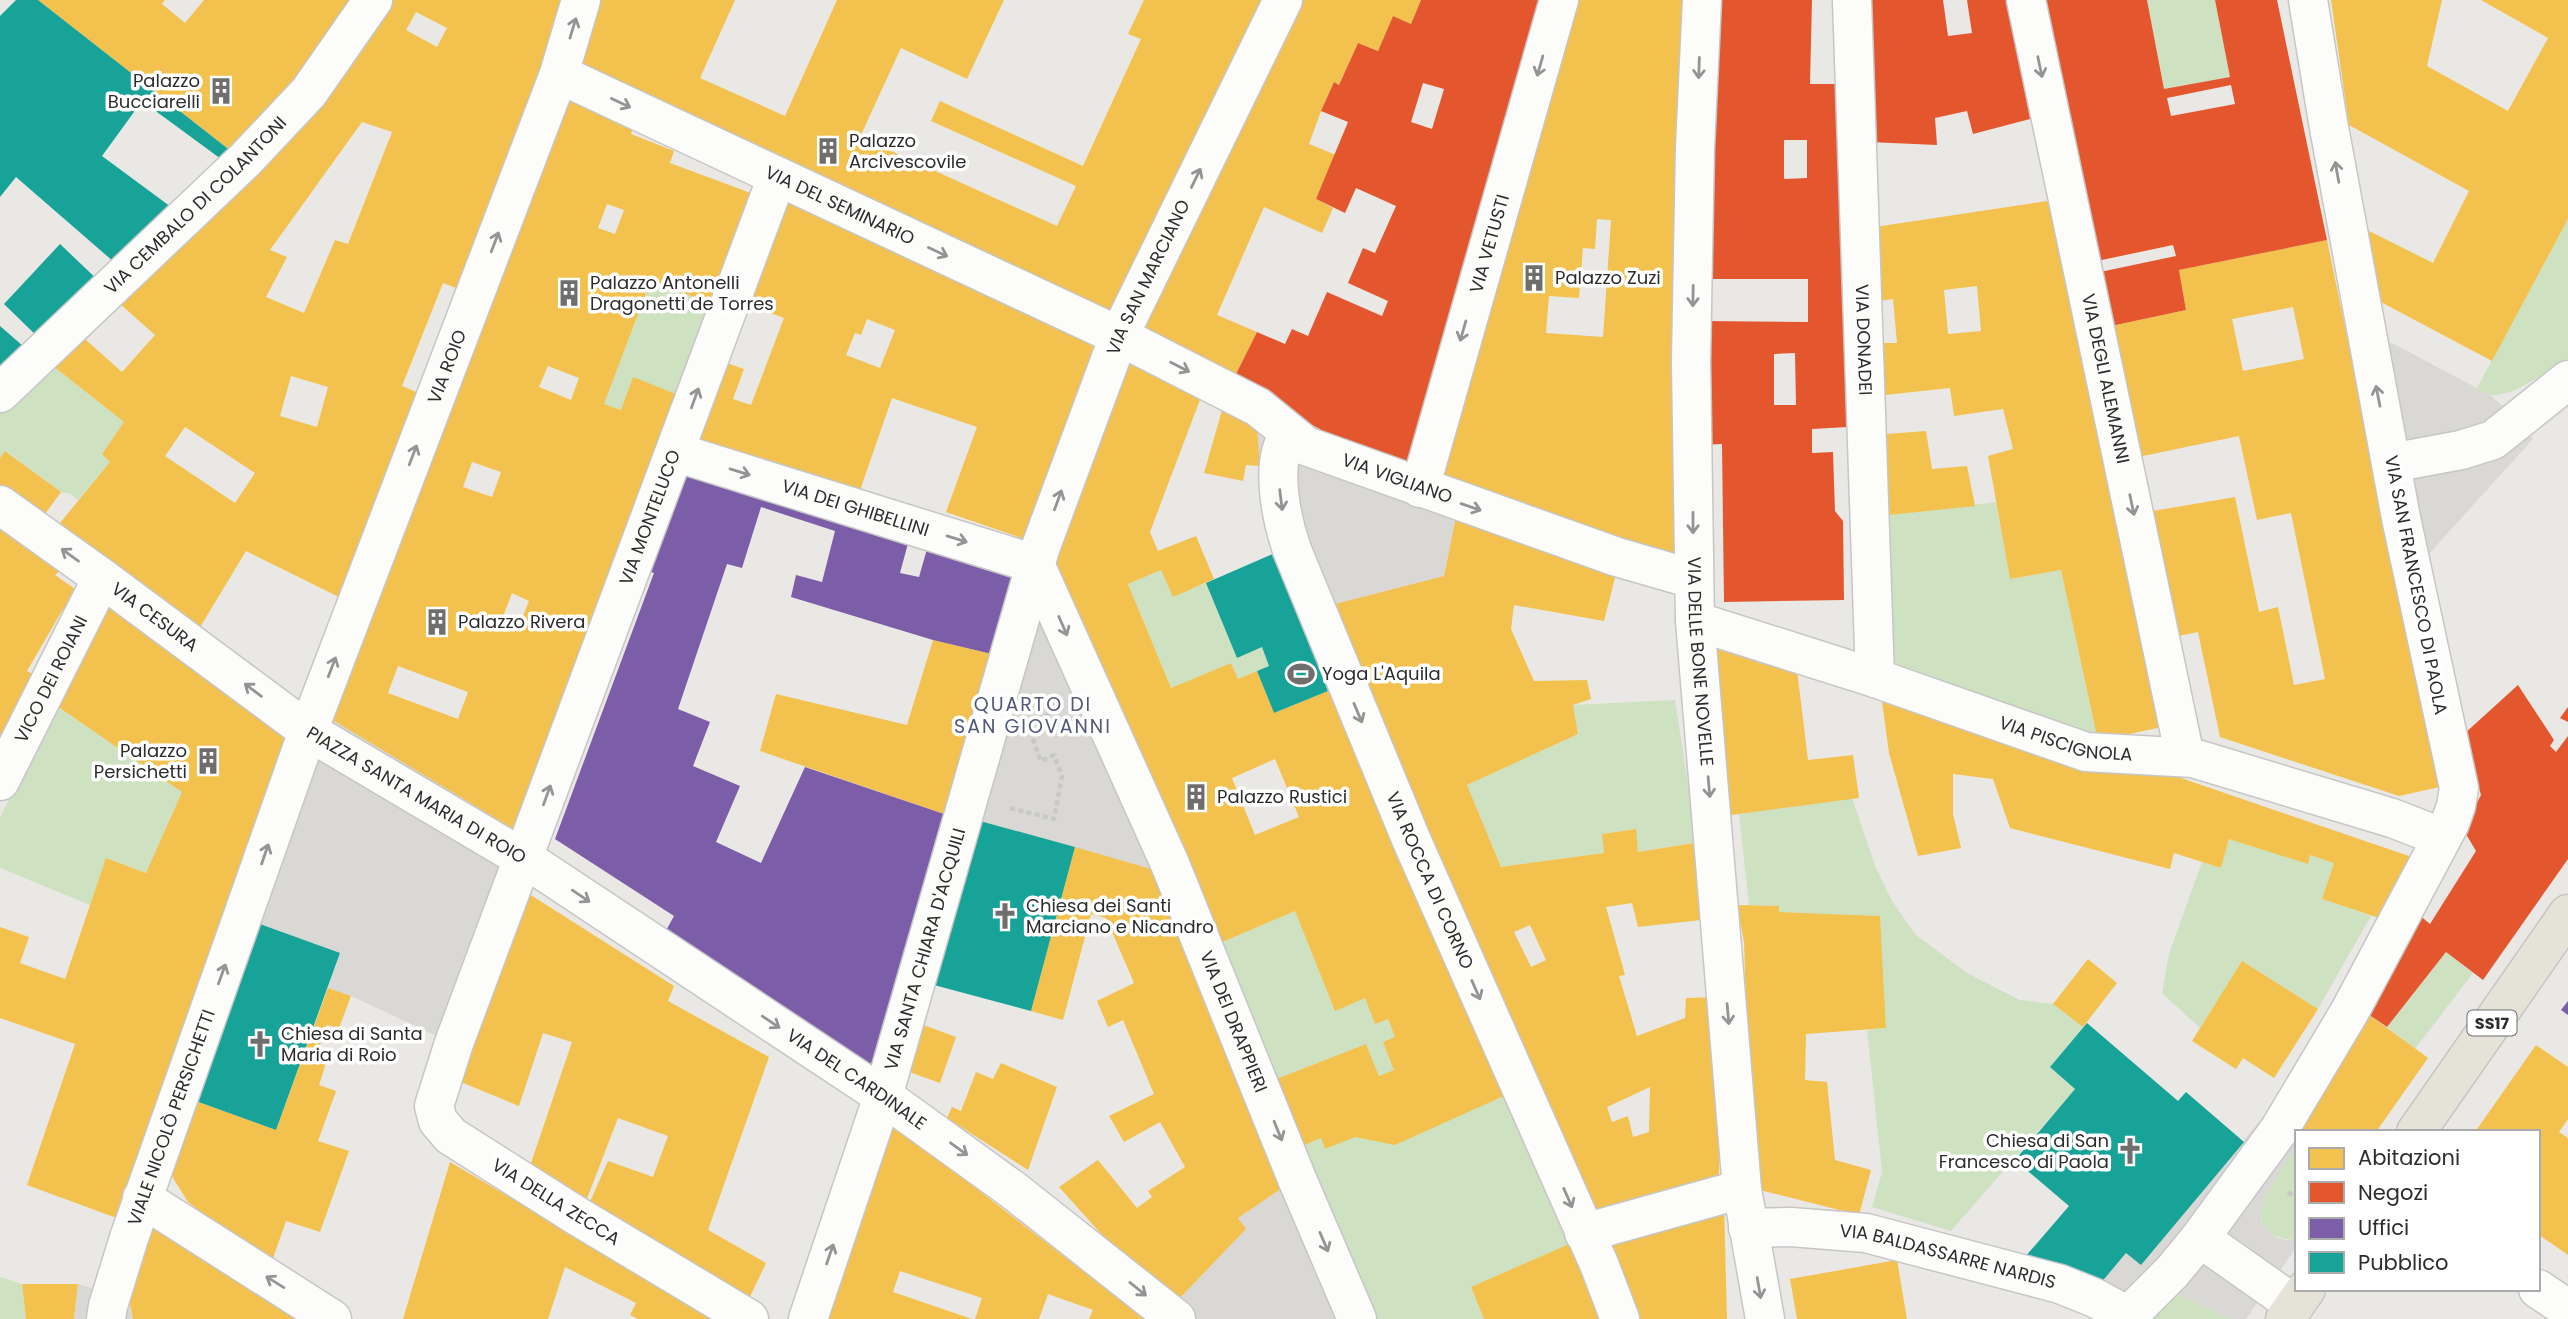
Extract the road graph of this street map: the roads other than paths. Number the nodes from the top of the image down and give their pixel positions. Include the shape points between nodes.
1 (373, 0) edge
2 (581, 0) edge
3 (1283, 0) edge
4 (1559, 0) edge
5 (1702, 0) edge
6 (1852, 0) edge
7 (2026, 0) edge
8 (2308, 0) edge
9 (559, 74) junction
10 (777, 177) junction
11 (1119, 336) junction
12 (2568, 380) edge
13 (0, 393) edge
14 (1290, 435) junction
15 (675, 452) junction
16 (2391, 463) junction
17 (1420, 488) junction
18 (0, 505) edge
19 (1035, 564) junction
20 (102, 578) junction
21 (1693, 579) junction
22 (1695, 621) junction
23 (1875, 677) junction
24 (998, 694) joint
25 (308, 731) junction
26 (2185, 757) junction
27 (0, 781) edge
28 (2441, 837) junction
29 (524, 859) junction
30 (2568, 914) edge
31 (242, 918) joint
32 (454, 1043) joint
33 (883, 1096) junction
34 (2417, 1130) edge
35 (1742, 1189) junction
36 (142, 1198) junction
37 (1748, 1228) junction
38 (1584, 1233) junction
39 (2200, 1238) junction
40 (2540, 1290) edge
41 (2295, 1305) edge
42 (109, 1306) edge
43 (2138, 1308) joint
44 (2568, 1309) edge
45 (332, 1319) edge
46 (749, 1319) edge
47 (808, 1319) edge
48 (1176, 1319) edge
49 (1357, 1319) edge
50 (1620, 1319) edge
51 (1765, 1319) edge

1 - 13 street, VIA CEMBALO DI COLANTONI via 309,92 245,160
9 -> 2 street, VIA ROIO
11 -> 3 street, VIA SAN MARCIANO
4 -> 17 street, VIA VETUSTI
5 -> 21 street, VIA DELLE BONE NOVELLE via 1691,361
6 - 23 street, VIA DONADEI
7 -> 26 street, VIA DEGLI ALEMANNI
16 -> 8 street, VIA SAN FRANCESCO DI PAOLA
9 -> 10 street, VIA DEL SEMINARIO
25 -> 9 street, VIA ROIO
10 -> 11 street, VIA DEL SEMINARIO
15 -> 10 street, VIA MONTELUCO
11 -> 14 street, VIA VIGLIANO via 1258,407
19 -> 11 street, VIA SAN MARCIANO
12 - 16 street via 2493,440
14 - 17 street, VIA VIGLIANO via 1306,446
14 -> 38 street, VIA ROCCA DI CORNO via 1281,452 1279,483 1292,550 1405,826
15 -> 19 street, VIA DEI GHIBELLINI
29 -> 15 street, VIA MONTELUCO
16 - 28 street, VIA SAN FRANCESCO DI PAOLA via 2459,788
17 -> 21 street, VIA VIGLIANO
20 -> 18 street, VIA CESURA
19 - 24 street, VIA SAN MARCIANO
19 -> 49 street, VIA DEI DRAPPIERI via 1170,864
25 -> 20 street, VIA CESURA
20 - 27 street, VICO DEI ROIANI
21 - 22 street, VIA DELLE BONE NOVELLE
22 - 23 street, VIA PISCIGNOLA
22 -> 35 street, VIA DELLE BONE NOVELLE
23 - 26 street, VIA PISCIGNOLA via 2086,752
24 - 33 street, VIA SANTA CHIARA D'ACQUILI
25 - 29 street, PIAZZA SANTA MARIA DI ROIO
31 -> 25 street, PIAZZA SANTA MARIA DI ROIO
26 - 28 street, VIA PISCIGNOLA via 2392,818
28 - 39 street, VIA SAN FRANCESCO DI PAOLA via 2350,1012 2279,1130
29 - 32 street, PIAZZA SANTA MARIA DI ROIO
29 -> 33 street, VIA DEL CARDINALE
30 - 34 main road, SS17
36 -> 31 street, VIALE NICOLÒ PERSICHETTI
32 - 46 street, VIA DELLA ZECCA via 434,1106 438,1121 451,1136
47 -> 33 street, VIA SANTA CHIARA D'ACQUILI
33 -> 48 street, VIA DEL CARDINALE via 1013,1190
35 - 37 street, VIA DELLE BONE NOVELLE
35 - 38 street
36 - 42 street, VIALE NICOLÒ PERSICHETTI
45 -> 36 street
37 - 43 street, VIA BALDASSARRE NARDIS via 1866,1233 2060,1284 2121,1312
37 -> 51 street, VIA DELLE BONE NOVELLE
38 - 50 street, VIA ROCCA DI CORNO
39 - 41 street
39 - 43 street, VIA SAN FRANCESCO DI PAOLA
40 - 44 street

